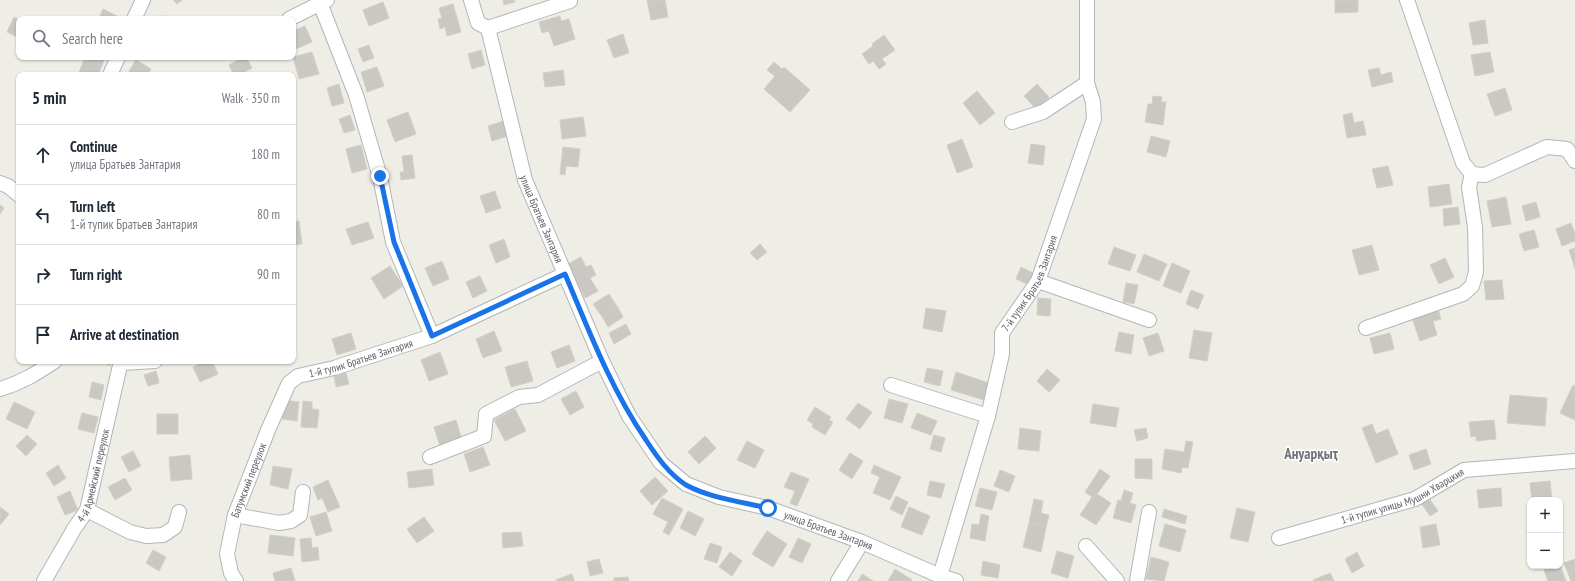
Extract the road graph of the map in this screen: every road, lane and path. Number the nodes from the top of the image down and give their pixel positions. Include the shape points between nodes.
1 (143, 0) edge
2 (471, 0) edge
3 (1087, 0) edge
4 (1407, 0) edge
5 (570, 1) dead end
6 (323, 2) edge
7 (135, 16) edge
8 (294, 16) edge
9 (488, 28) junction
10 (117, 60) edge
11 (111, 72) edge
12 (1087, 83) junction
13 (1012, 122) dead end
14 (1571, 145) edge
15 (1575, 161) edge
16 (1472, 174) junction
17 (0, 183) edge
18 (16, 193) edge
19 (565, 274) junction
20 (1038, 281) junction
21 (1149, 320) dead end
22 (1366, 328) dead end
23 (432, 336) junction
24 (602, 361) junction
25 (51, 364) edge
26 (121, 364) edge
27 (289, 383) joint
28 (891, 385) dead end
29 (0, 389) edge
30 (988, 416) junction
31 (430, 457) dead end
32 (1575, 461) edge
33 (303, 492) dead end
34 (87, 510) junction
35 (179, 512) dead end
36 (1149, 512) dead end
37 (235, 515) junction
38 (1279, 538) dead end
39 (862, 542) junction
40 (1086, 546) dead end
41 (940, 576) junction
42 (44, 581) edge
43 (236, 581) edge
44 (838, 581) edge
45 (956, 581) edge
46 (1118, 581) edge
47 (1137, 581) edge

1 - 7 street
2 - 9 street, улица Братьев Зантария via 478,23
3 - 12 street, 7-й тупик Братьев Зантария
4 - 16 street via 1463,163
5 - 9 street
6 - 8 street
6 - 23 street via 356,95 380,176 394,242
9 - 19 street, улица Братьев Зантария via 525,180
10 - 11 street
12 - 13 street via 1043,112
12 - 20 street, 7-й тупик Братьев Зантария via 1093,102 1094,119
14 - 15 street
14 - 16 street via 1547,147 1485,175
16 - 22 street via 1468,187 1474,227 1476,272 1472,286 1463,294
17 - 18 street
19 - 23 street, 1-й тупик Братьев Зантария
19 - 24 street, улица Братьев Зантария
20 - 21 street
20 - 30 street, 7-й тупик Братьев Зантария via 1002,333 1002,354
23 - 27 street, 1-й тупик Братьев Зантария via 334,368 298,376
24 - 31 street via 538,395 519,397 486,414 484,436
24 - 39 street, улица Братьев Зантария via 629,416 661,464 686,484 719,497 768,508
25 - 29 street via 35,376
26 - 34 street, 4-й Армейский переулок
27 - 37 street, Батумский переулок
28 - 30 street
30 - 41 street, 7-й тупик Братьев Зантария
32 - 38 street, 1-й тупик улицы Мушни Хварцкия via 1464,470 1415,499
33 - 37 street via 300,515 291,521 279,524
34 - 35 street via 130,532 146,536 163,535 175,527
34 - 42 street, 4-й Армейский переулок
36 - 47 street
37 - 43 street, Батумский переулок via 227,554 231,573
39 - 41 street, улица Братьев Зантария
39 - 44 street
40 - 46 street
41 - 45 street, улица Братьев Зантария

